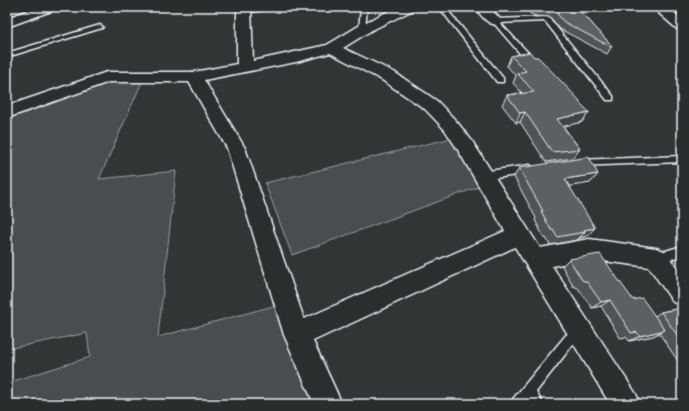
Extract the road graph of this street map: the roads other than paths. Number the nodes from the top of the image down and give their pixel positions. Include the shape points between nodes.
1 (49, 7) edge
2 (271, 7) edge
3 (364, 7) edge
4 (408, 7) edge
5 (442, 7) edge
6 (482, 7) edge
7 (659, 7) edge
8 (244, 9) edge
9 (495, 21) junction
10 (7, 23) edge
11 (100, 26) dead end
12 (682, 26) edge
13 (362, 30) junction
14 (332, 48) junction
15 (7, 55) edge
16 (534, 64) edge
17 (245, 67) junction
18 (194, 77) junction
19 (500, 80) dead end
20 (610, 98) dead end
21 (9, 113) edge
22 (682, 159) edge
23 (564, 164) edge
24 (542, 168) edge
25 (482, 176) junction
26 (519, 235) junction
27 (682, 251) edge
28 (656, 258) junction
29 (535, 259) junction
30 (682, 294) edge
31 (582, 332) junction
32 (297, 335) junction
33 (528, 392) junction
34 (328, 404) edge
35 (518, 404) edge
36 (536, 404) edge
37 (626, 404) edge

1 - 10 street
2 - 8 lane
3 - 13 lane
4 - 13 street
5 - 19 lane
6 - 9 street
7 - 12 street
8 - 17 street
9 - 16 lane
9 - 20 lane via 547,19
11 - 15 lane
13 - 14 street
14 - 17 street
14 - 25 street via 388,76 431,105 451,126
17 - 18 street
18 - 21 street via 107,77
18 - 32 street via 236,148
22 - 23 lane via 586,161
24 - 25 lane
25 - 26 street
26 - 29 street
26 - 32 street
27 - 28 lane
28 - 29 street via 589,249
28 - 30 street
29 - 31 street
31 - 33 lane via 570,339
31 - 37 street
32 - 34 street
33 - 35 lane
33 - 36 lane

